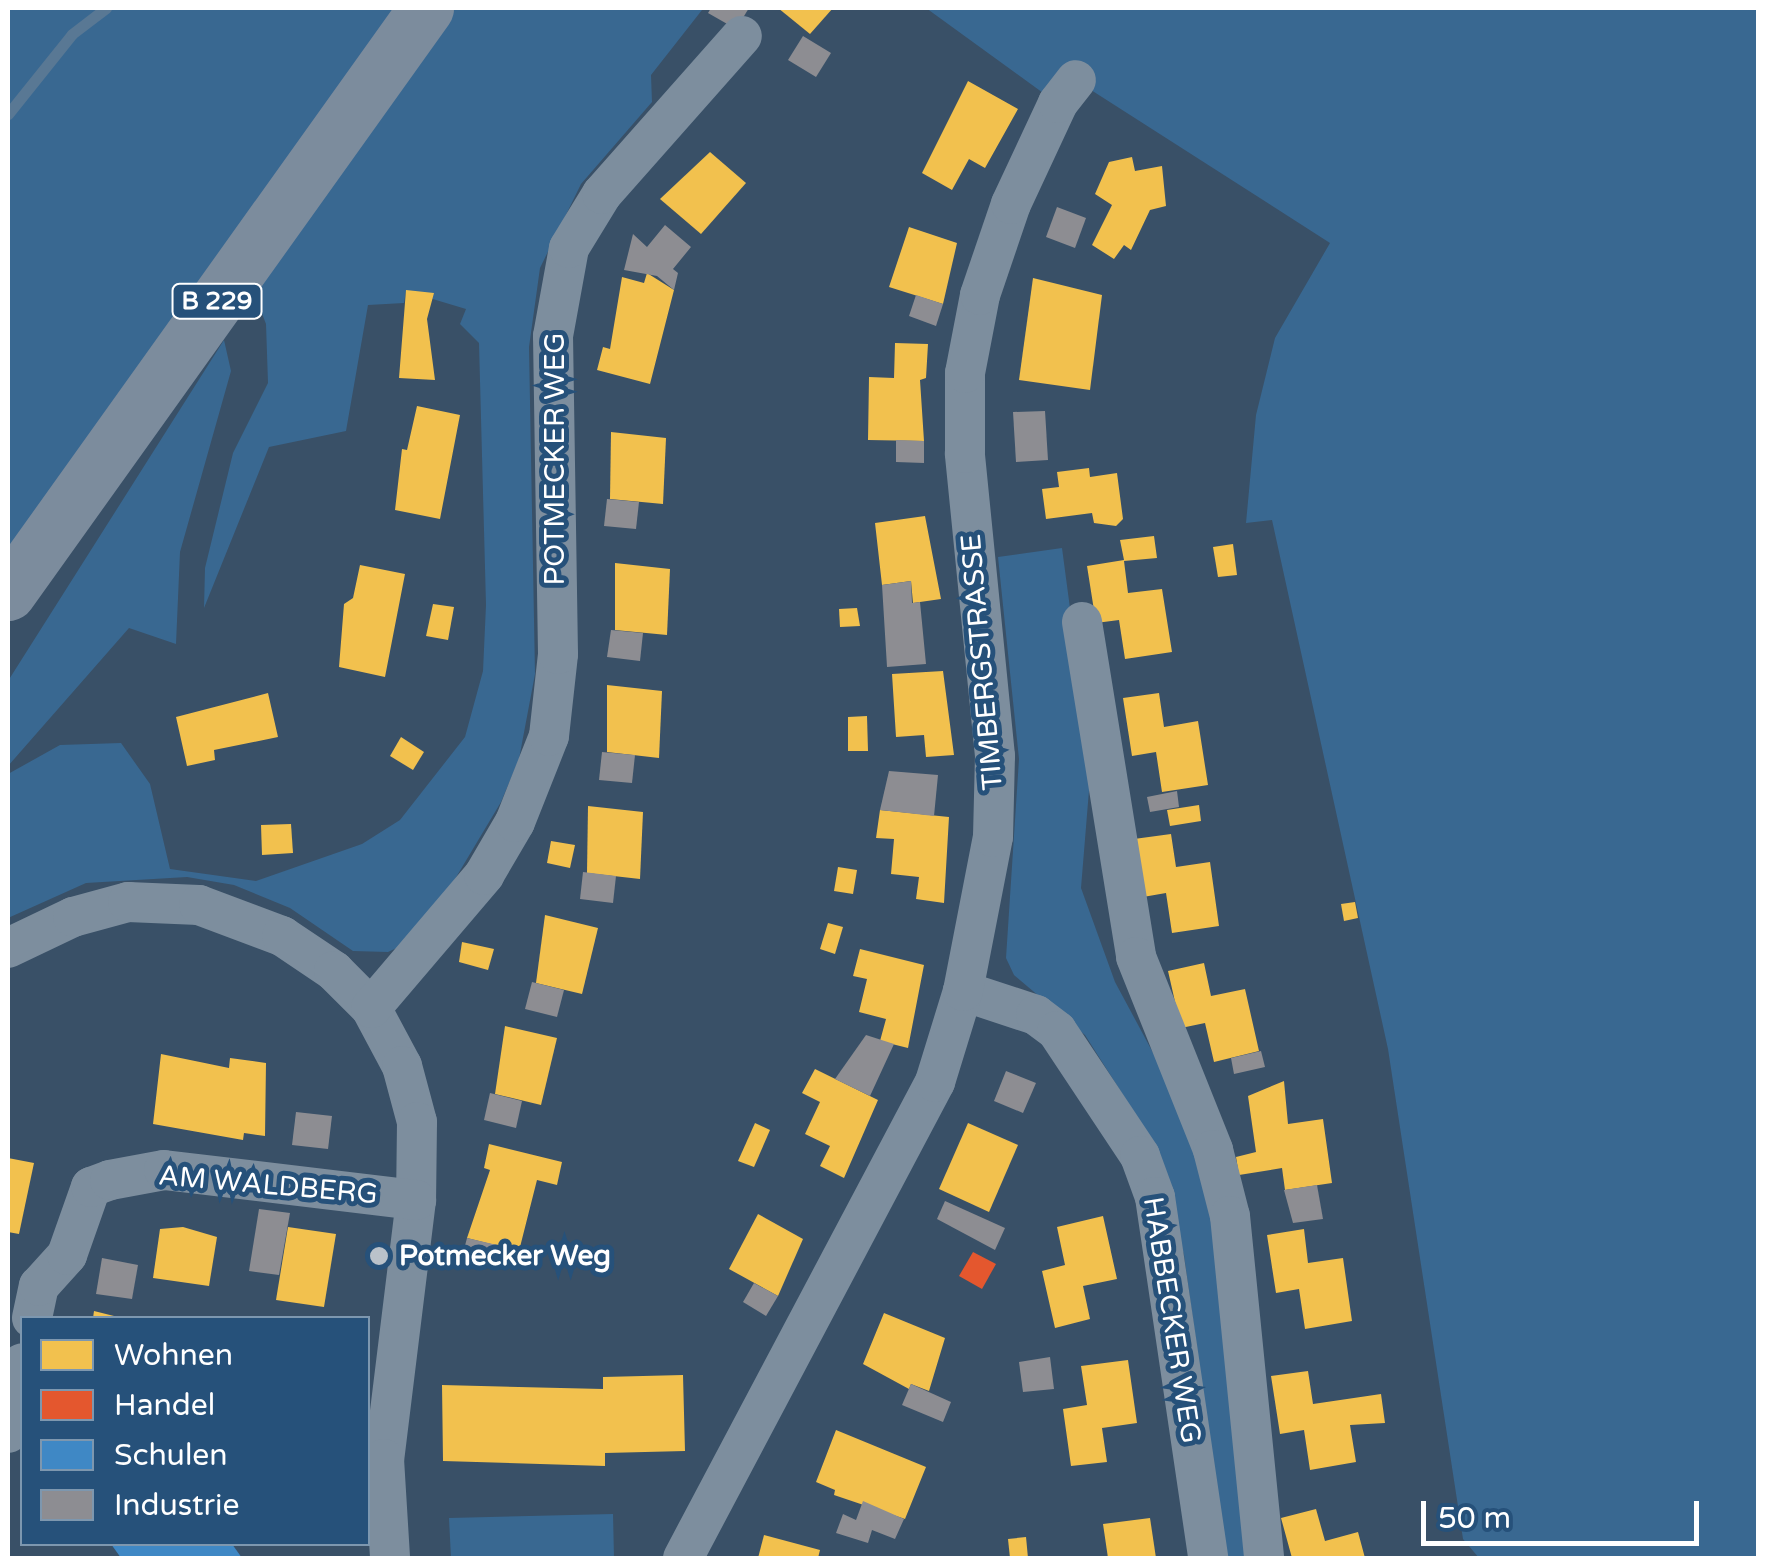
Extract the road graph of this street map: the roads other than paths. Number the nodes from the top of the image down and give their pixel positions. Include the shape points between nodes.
1 (426, 8) edge
2 (742, 36) dead end
3 (1076, 80) dead end
4 (8, 593) edge
5 (1082, 622) dead end
6 (8, 948) edge
7 (963, 990) junction
8 (371, 1008) junction
9 (416, 1200) junction
10 (32, 1316) edge
11 (20, 1373) edge
12 (8, 1433) edge
13 (390, 1558) edge
14 (683, 1558) edge
15 (1208, 1558) edge
16 (1264, 1558) edge

1 - 4 main road, B 229
2 - 8 street, POTMECKER WEG via 602,194 569,248 552,336 558,654 549,736 515,822 484,876
3 - 7 street, TIMBERGSTRASSE via 1058,103 1012,204 980,295 965,372 964,454 995,756 993,837
5 - 16 street via 1136,957 1212,1150 1230,1216
6 - 8 street, AM WALDBERG via 73,917 128,902 199,905 282,936 334,971
7 - 14 street, TIMBERGSTRASSE via 936,1082
7 - 15 street, HABBECKER WEG via 1036,1016 1057,1031 1140,1156 1155,1197
8 - 9 street, AM WALDBERG via 412,1096
9 - 10 street, AM WALDBERG via 164,1170 110,1180 91,1187 67,1256 39,1286
9 - 13 street, AM WALDBERG via 384,1460
11 - 12 street

